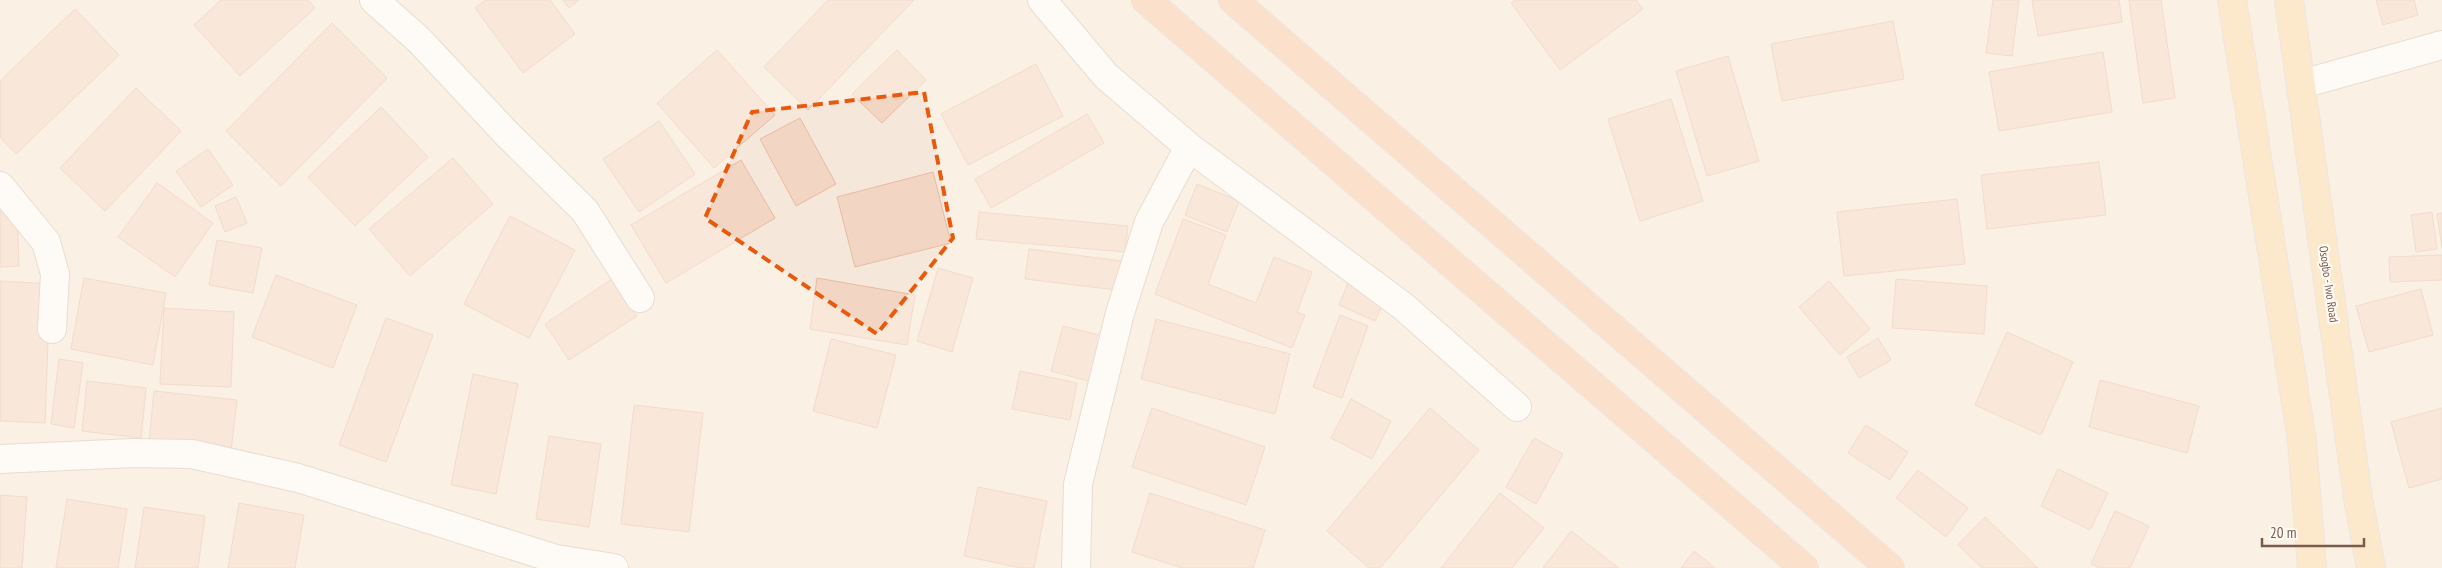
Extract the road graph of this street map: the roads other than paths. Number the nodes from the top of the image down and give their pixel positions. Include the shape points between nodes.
1 (374, 0) edge
2 (1042, 0) edge
3 (1146, 0) edge
4 (1233, 0) edge
5 (2232, 0) edge
6 (2289, 0) edge
7 (2442, 45) edge
8 (2302, 84) junction
9 (1189, 146) junction
10 (0, 186) edge
11 (640, 298) dead end
12 (52, 329) dead end
13 (1517, 407) dead end
14 (0, 459) edge
15 (614, 568) edge
16 (1076, 568) edge
17 (1804, 568) edge
18 (1890, 568) edge
19 (2312, 568) edge
20 (2371, 568) edge

1 - 11 street via 419,40 585,211
2 - 9 street via 1106,76
3 - 17 highway
4 - 18 highway
5 - 19 main road via 2302,441
6 - 8 main road, Osogbo - Iwo Road
7 - 8 street
8 - 20 main road, Osogbo - Iwo Road via 2358,498
9 - 13 street via 1404,307
9 - 16 street via 1149,222 1120,313 1078,484
10 - 12 street via 46,242 56,274
14 - 15 street via 133,453 192,454 298,478 556,559

